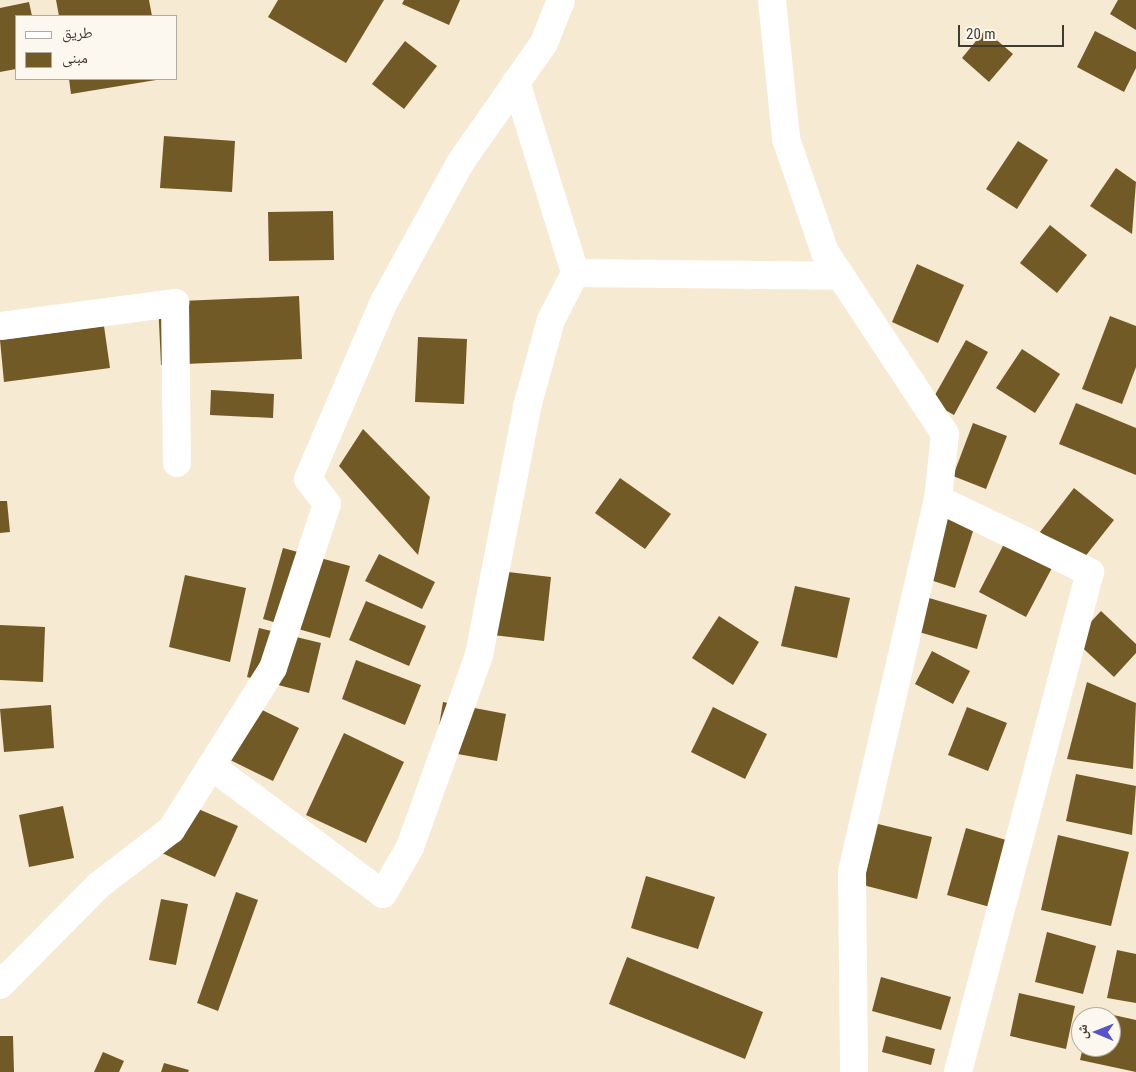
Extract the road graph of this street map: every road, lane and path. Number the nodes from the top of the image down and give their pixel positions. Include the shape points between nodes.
1 (561, 0) edge
2 (772, 0) edge
3 (516, 82) junction
4 (574, 273) junction
5 (840, 276) junction
6 (0, 326) edge
7 (177, 463) dead end
8 (938, 498) junction
9 (211, 766) junction
10 (0, 985) edge
11 (854, 1072) edge
12 (958, 1072) edge

1 - 3 street via 544,43
2 - 5 street via 786,139 825,252
3 - 4 street
3 - 9 street via 460,163 384,302 308,479 327,504 273,668
4 - 5 street
4 - 9 street via 551,320 527,406 479,655 410,846 383,894
5 - 8 street via 944,434
6 - 7 street via 175,303
8 - 11 street via 852,872
8 - 12 street via 1090,572
9 - 10 street via 172,830 99,885

